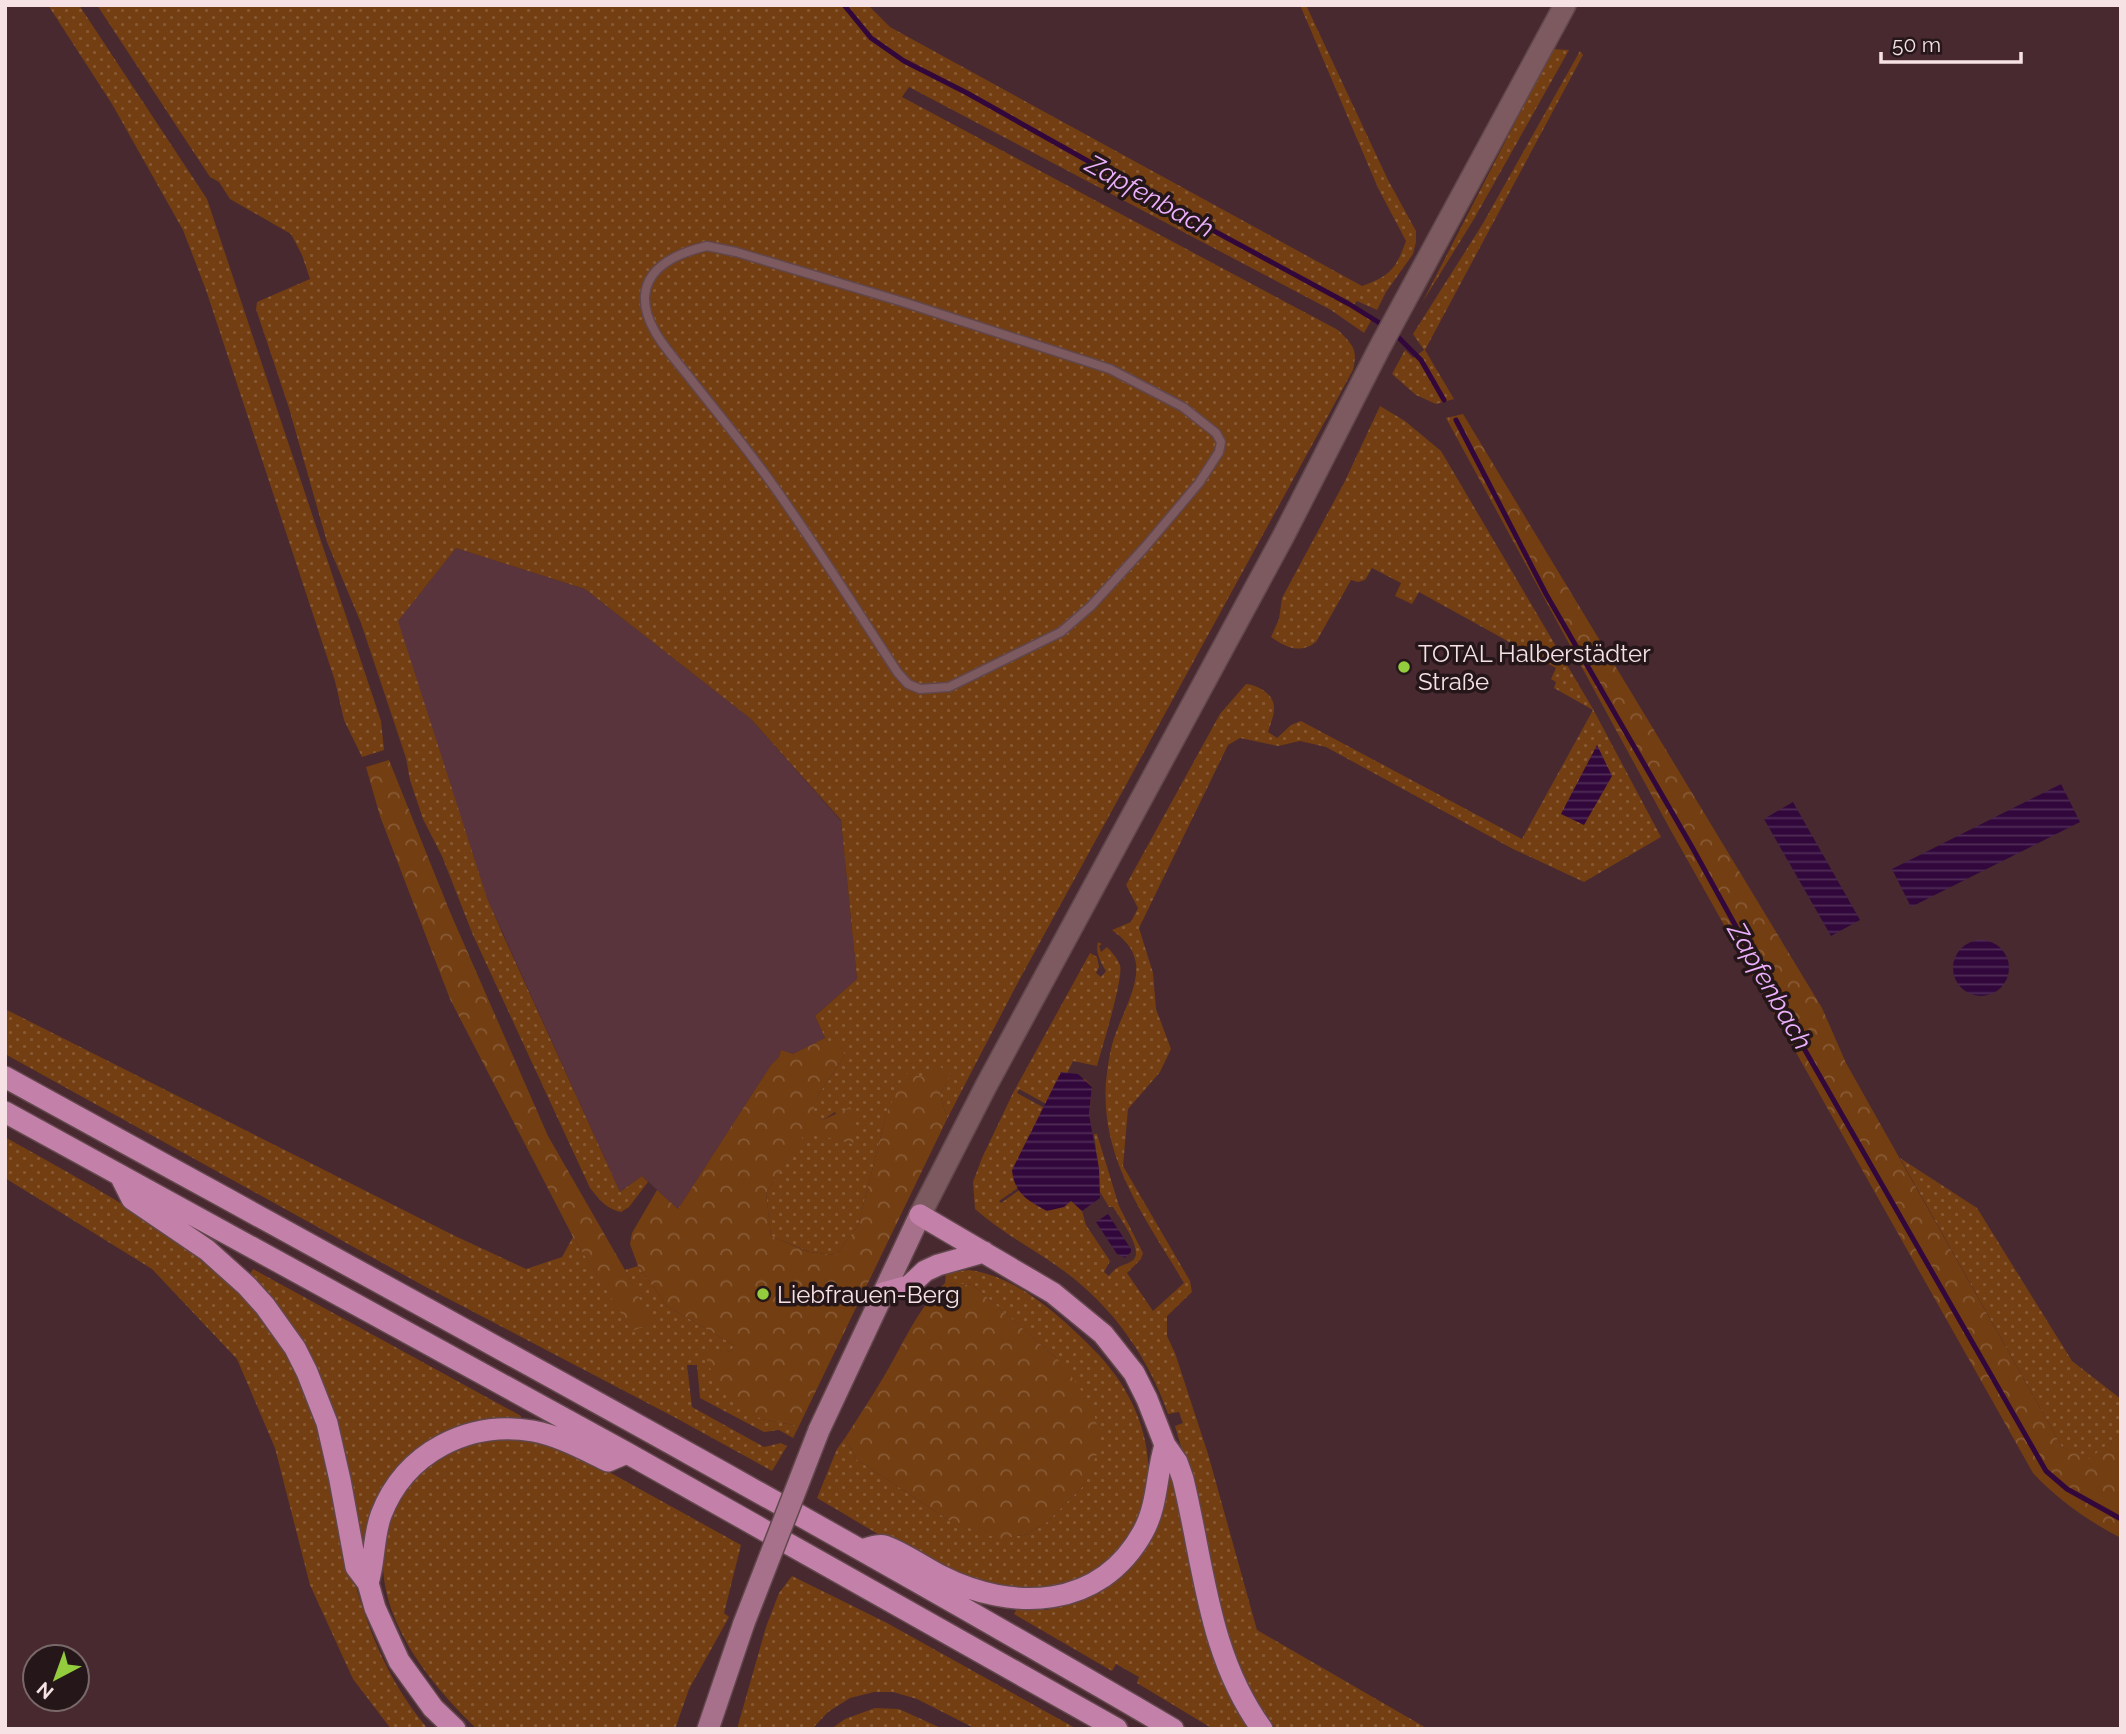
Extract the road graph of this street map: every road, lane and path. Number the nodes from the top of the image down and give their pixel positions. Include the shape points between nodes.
1 (1565, 5) edge
2 (920, 689) joint
3 (5, 1077) edge
4 (5, 1112) edge
5 (120, 1175) junction
6 (920, 1215) junction
7 (984, 1252) junction
8 (883, 1293) junction
9 (1165, 1445) junction
10 (627, 1452) junction
11 (862, 1550) junction
12 (368, 1583) junction
13 (455, 1729) edge
14 (708, 1729) edge
15 (1117, 1729) edge
16 (1173, 1729) edge
17 (1262, 1729) edge

1 - 6 main road
2 - 2 lane via 949,687 1061,632 1091,606 1199,483 1221,442 1183,407 1110,369 736,252 707,246 684,251 653,275 645,294 647,316 763,471 898,673
3 - 11 highway
4 - 5 highway
5 - 10 highway
5 - 12 highway via 132,1199 207,1250 247,1286 295,1348 327,1423 356,1567
6 - 7 highway
6 - 8 main road
7 - 8 highway via 938,1265 909,1286
7 - 9 highway via 1053,1293 1103,1334 1134,1373
8 - 14 main road, bridge via 819,1430
9 - 11 highway via 1143,1532 1120,1562 1075,1591 1039,1600 996,1597 963,1587 883,1545
9 - 17 highway via 1183,1479 1220,1648
10 - 12 highway via 608,1461 572,1444 517,1430 482,1431 453,1439 423,1457 400,1480 377,1529
10 - 15 highway
11 - 16 highway
12 - 13 highway via 399,1661 433,1708

